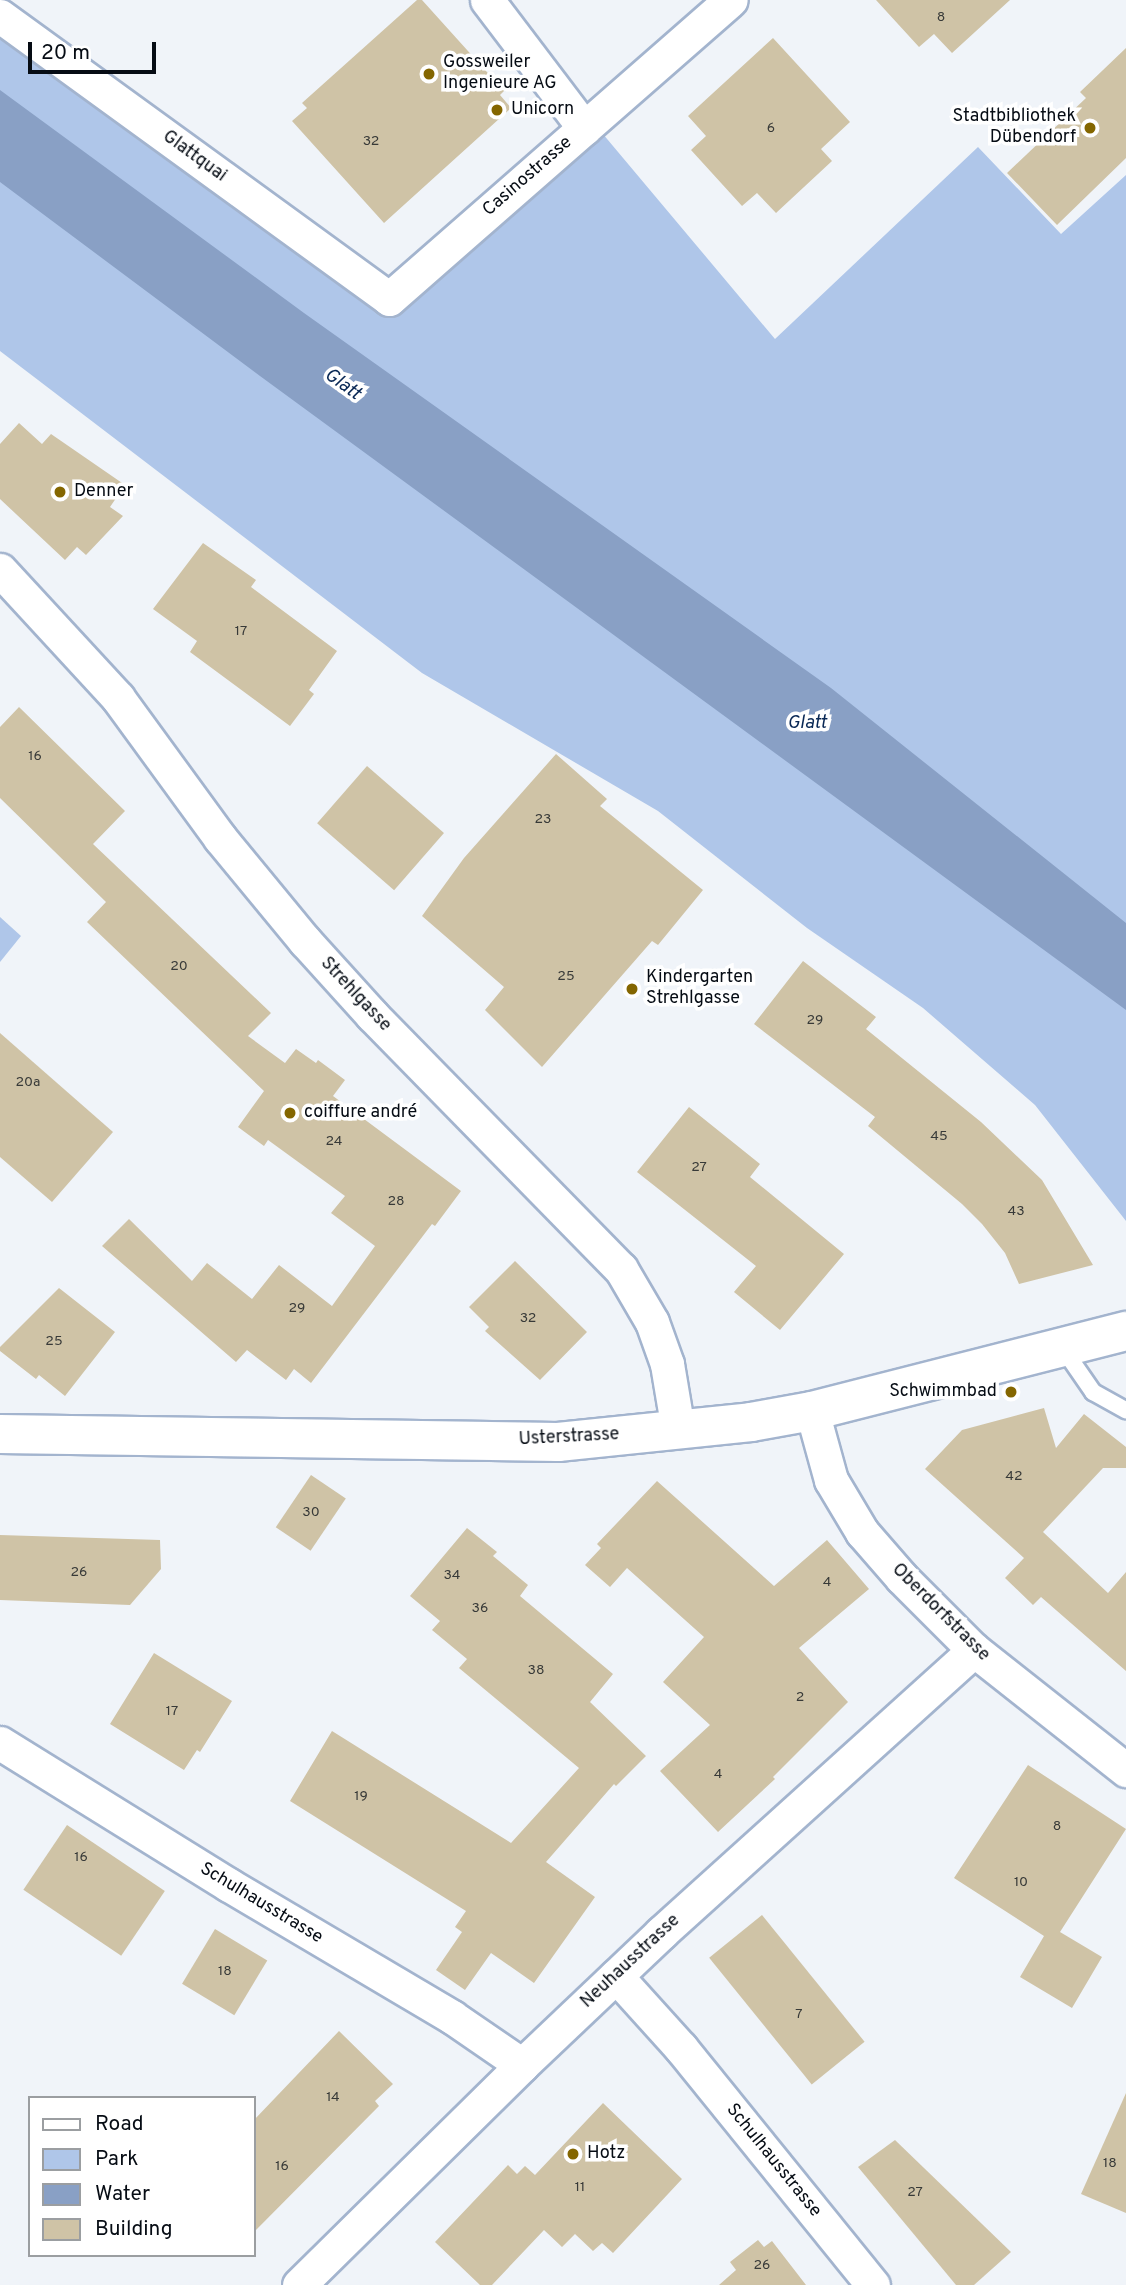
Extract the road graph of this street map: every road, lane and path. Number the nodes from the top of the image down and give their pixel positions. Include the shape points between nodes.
1 (487, 0) edge
2 (731, 0) edge
3 (0, 16) edge
4 (584, 128) junction
5 (389, 299) joint
6 (0, 570) edge
7 (1126, 1331) edge
8 (1062, 1347) junction
9 (1126, 1410) edge
10 (812, 1411) junction
11 (678, 1430) junction
12 (0, 1434) edge
13 (974, 1650) junction
14 (0, 1743) edge
15 (1126, 1770) edge
16 (616, 1976) junction
17 (522, 2064) junction
18 (299, 2285) edge
19 (873, 2285) edge

1 - 4 street
2 - 4 street, Casinostrasse
3 - 5 street, Glattquai
4 - 5 street, Casinostrasse
6 - 11 street, Strehlgasse via 118,698 220,838 304,941 621,1269 653,1322 667,1364
7 - 8 street, Usterstrasse
8 - 9 lane via 1093,1392
8 - 10 street, Usterstrasse
10 - 11 street, Usterstrasse
10 - 13 street, Oberdorfstrasse via 831,1480 862,1532
11 - 12 street, Usterstrasse via 558,1442
13 - 15 street, Oberdorfstrasse
13 - 16 street, Neuhausstrasse
14 - 17 street, Schulhausstrasse
16 - 17 street, Neuhausstrasse
16 - 19 street, Schulhausstrasse via 681,2048
17 - 18 street, Neuhausstrasse

